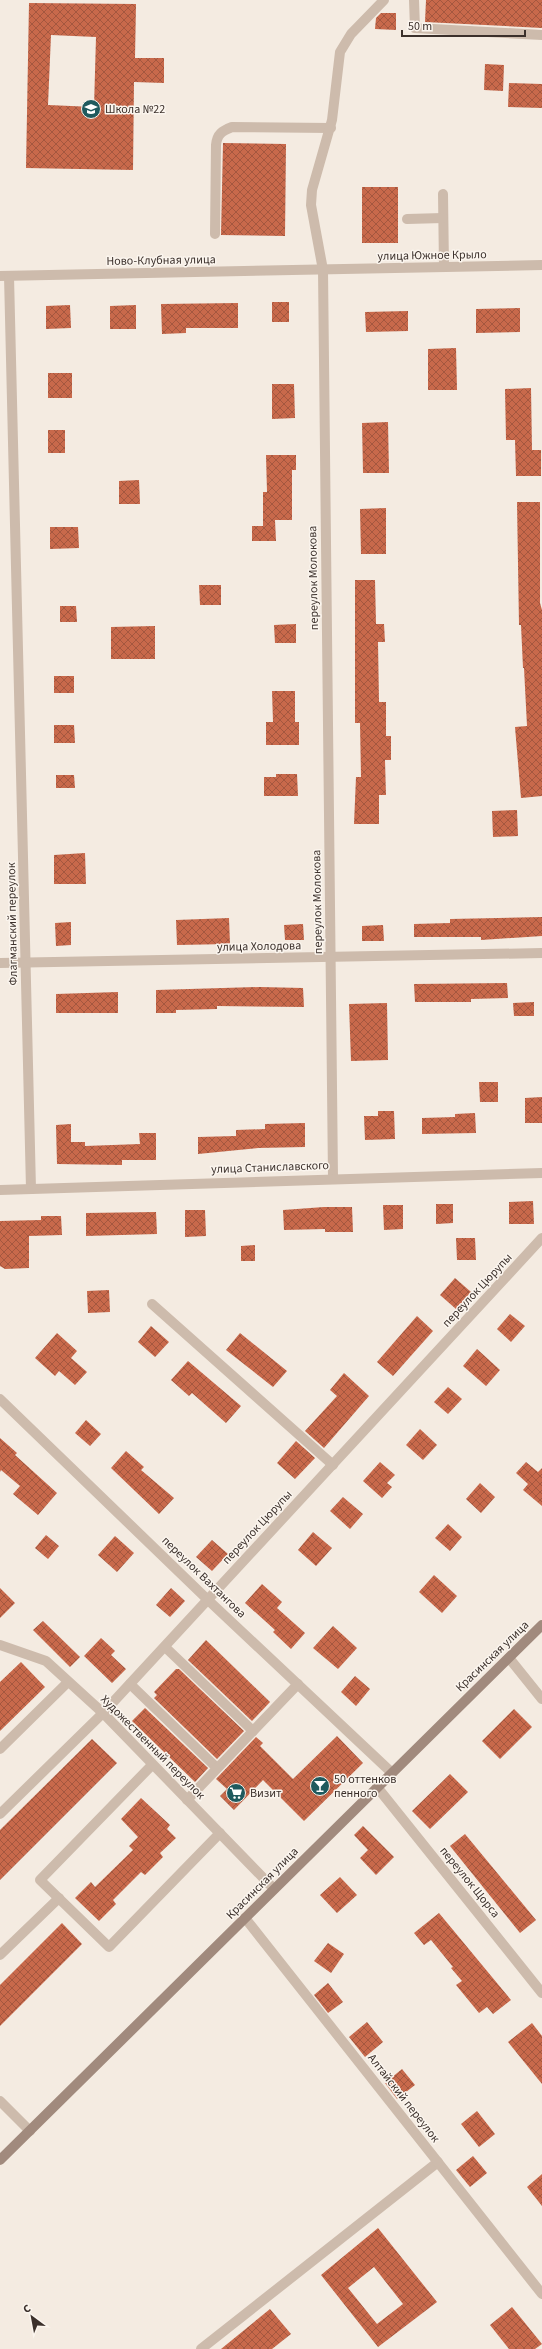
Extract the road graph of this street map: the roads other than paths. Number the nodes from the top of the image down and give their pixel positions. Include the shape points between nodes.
1 (384, 0) edge
2 (414, 0) edge
3 (542, 35) edge
4 (330, 128) junction
5 (443, 194) dead end
6 (443, 218) junction
7 (407, 219) dead end
8 (215, 234) dead end
9 (542, 266) edge
10 (444, 267) junction
11 (323, 270) junction
12 (5, 276) edge
13 (542, 953) edge
14 (330, 957) junction
15 (0, 963) edge
16 (26, 963) junction
17 (542, 1173) edge
18 (333, 1178) junction
19 (31, 1189) junction
20 (0, 1190) edge
21 (542, 1238) edge
22 (152, 1304) dead end
23 (0, 1399) edge
24 (333, 1465) junction
25 (208, 1600) junction
26 (542, 1625) edge
27 (0, 1645) edge
28 (165, 1647) junction
29 (509, 1658) junction
30 (68, 1682) junction
31 (130, 1684) junction
32 (298, 1684) junction
33 (542, 1699) edge
34 (103, 1713) junction
35 (253, 1731) junction
36 (0, 1749) edge
37 (152, 1765) junction
38 (217, 1768) junction
39 (391, 1772) junction
40 (377, 1786) junction
41 (187, 1800) junction
42 (0, 1814) edge
43 (220, 1833) junction
44 (274, 1889) junction
45 (59, 1898) junction
46 (245, 1918) junction
47 (0, 1955) edge
48 (542, 1993) edge
49 (0, 2101) edge
50 (30, 2131) junction
51 (0, 2160) edge
52 (438, 2162) junction
53 (542, 2294) edge
54 (202, 2349) edge

1 - 4 street, переулок Молокова via 351,34 340,52
2 - 3 street via 415,28
4 - 8 street via 232,127 222,131 216,145
4 - 11 street, переулок Молокова via 312,190 311,205
5 - 6 street
6 - 7 street
6 - 10 street
9 - 10 street, улица Южное Крыло
10 - 11 street, улица Южное Крыло
11 - 12 street, Ново-Клубная улица
11 - 14 street, переулок Молокова
12 - 16 street, Флагманский переулок
13 - 14 street, улица Холодова
14 - 16 street, улица Холодова
14 - 18 street, переулок Молокова
15 - 16 street, улица Холодова
16 - 19 street, Флагманский переулок
17 - 18 street, улица Станиславского
18 - 19 street, улица Станиславского
19 - 20 street, улица Станиславского
21 - 24 street, переулок Цюрупы
22 - 24 street
23 - 25 street, переулок Вахтангова
24 - 25 street, переулок Цюрупы
25 - 28 street, переулок Цюрупы
25 - 32 street, переулок Вахтангова
26 - 29 main road, Красинская улица
27 - 30 street, Художественный переулок via 46,1661
28 - 31 street, переулок Цюрупы
28 - 35 street
29 - 33 street
29 - 39 main road, Красинская улица
30 - 34 street, Художественный переулок
30 - 36 street
31 - 34 street, переулок Цюрупы
31 - 38 street
32 - 35 street
32 - 39 street, переулок Вахтангова
34 - 37 street, Художественный переулок
34 - 42 street, переулок Цюрупы
35 - 38 street
37 - 41 street, Художественный переулок
37 - 45 street via 40,1880
38 - 41 street
39 - 40 main road, Красинская улица
40 - 44 main road, Красинская улица
40 - 48 street, переулок Щорса
41 - 43 street, Художественный переулок
43 - 44 street, Художественный переулок
43 - 45 street via 109,1947
44 - 46 main road, Красинская улица
45 - 47 street
46 - 50 main road, Красинская улица
46 - 52 street, Алтайский переулок
49 - 50 street
50 - 51 main road, Красинская улица
52 - 53 street, Алтайский переулок
52 - 54 street

